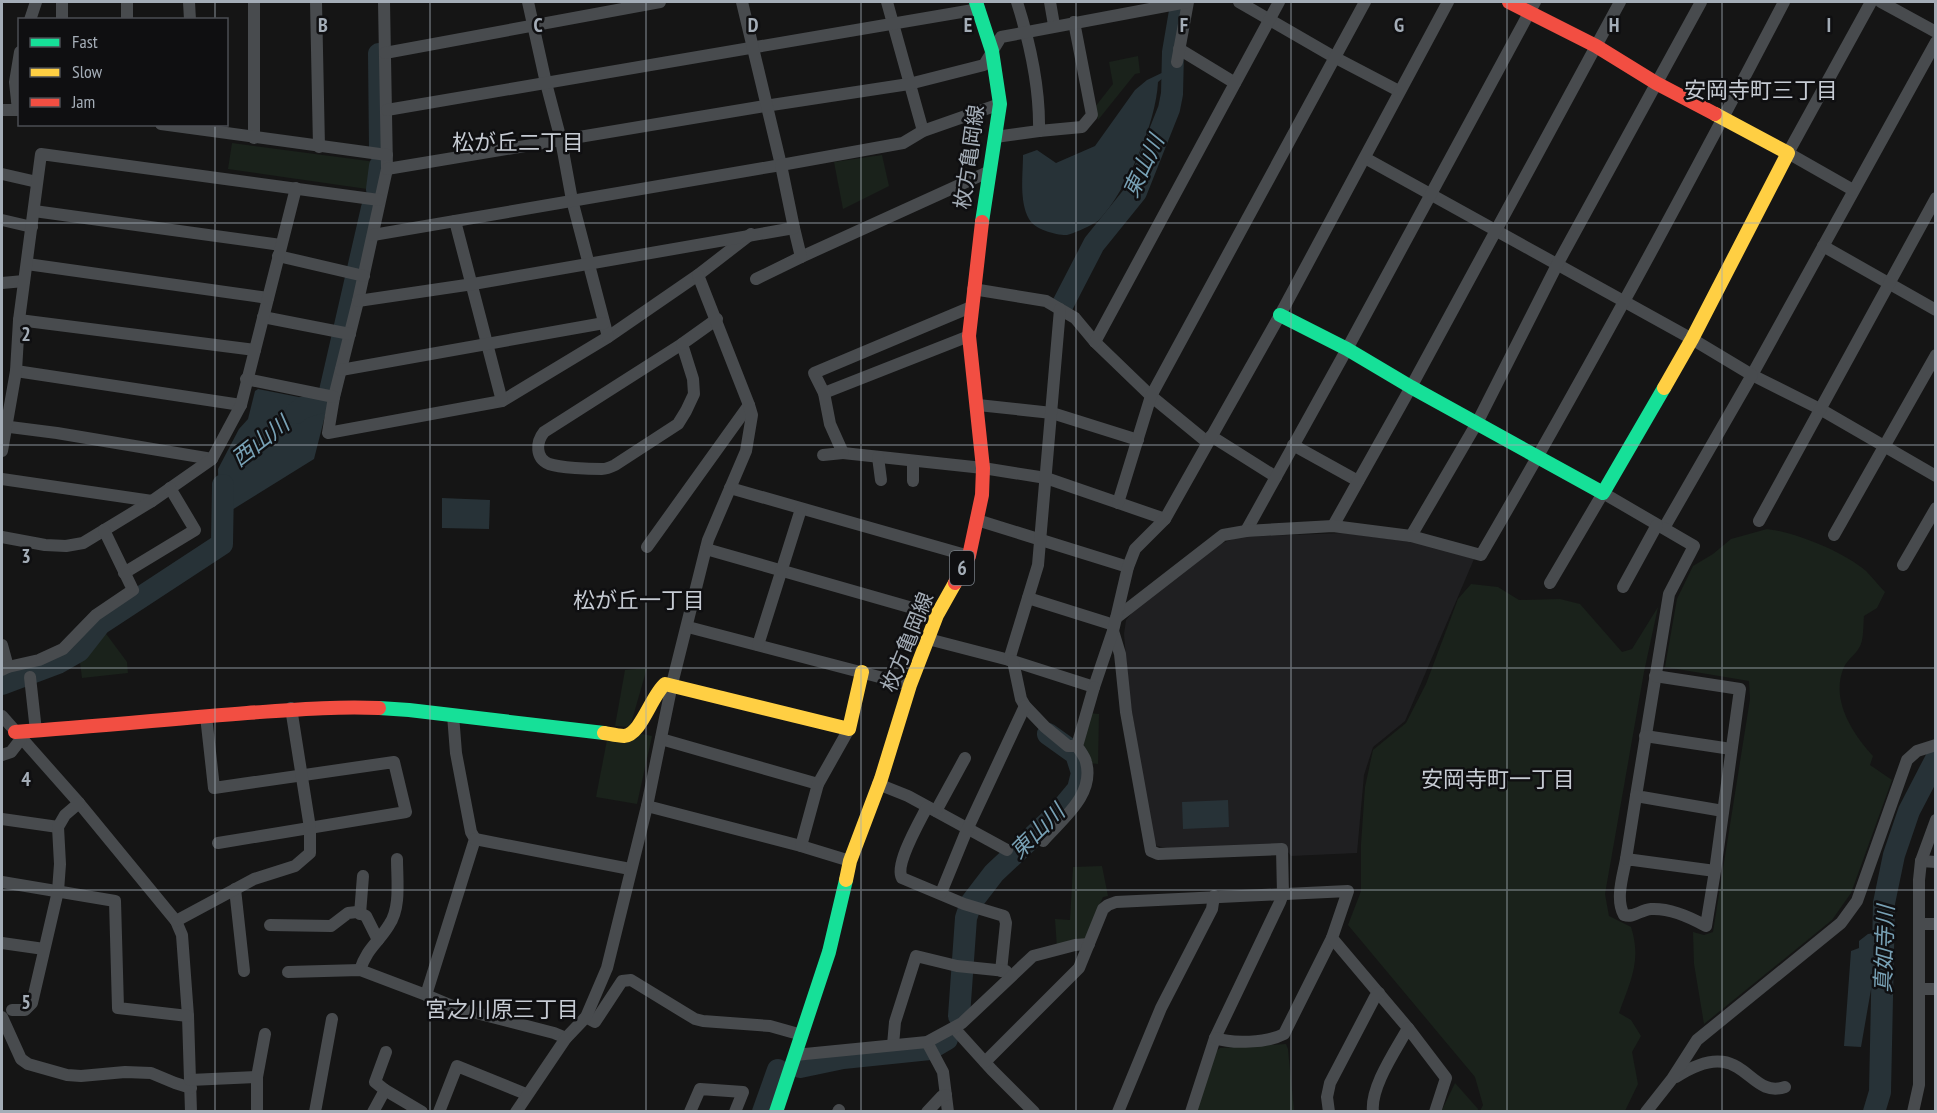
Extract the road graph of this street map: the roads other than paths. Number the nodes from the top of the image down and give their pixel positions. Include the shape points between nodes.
1 (36, 2) edge
2 (62, 2) edge
3 (127, 2) edge
4 (189, 2) edge
5 (254, 2) edge
6 (316, 2) edge
7 (384, 2) edge
8 (528, 2) edge
9 (660, 2) edge
10 (742, 2) edge
11 (887, 2) edge
12 (1017, 2) edge
13 (1050, 2) edge
14 (1106, 2) edge
15 (1187, 2) edge
16 (1239, 2) edge
17 (1280, 2) edge
18 (1365, 2) edge
19 (1448, 2) edge
20 (1509, 2) edge
21 (1620, 2) edge
22 (1701, 2) edge
23 (1784, 2) edge
24 (1871, 2) edge
25 (1881, 2) edge
26 (1166, 4) edge
27 (977, 5) edge
28 (1532, 7) edge
29 (1108, 15) junction
30 (31, 18) edge
31 (62, 18) edge
32 (128, 18) edge
33 (189, 18) edge
34 (1270, 19) junction
35 (1074, 22) junction
36 (893, 23) junction
37 (533, 24) junction
38 (1054, 26) junction
39 (1026, 31) junction
40 (1935, 32) edge
41 (1935, 42) edge
42 (1596, 46) junction
43 (752, 49) junction
44 (992, 51) junction
45 (385, 53) junction
46 (1334, 57) junction
47 (18, 64) edge
48 (546, 82) junction
49 (1235, 83) junction
50 (1656, 83) junction
51 (909, 84) junction
52 (1399, 91) junction
53 (18, 103) edge
54 (1000, 104) junction
55 (765, 106) junction
56 (2, 110) edge
57 (18, 110) edge
58 (387, 110) junction
59 (1723, 119) junction
60 (190, 127) edge
61 (923, 130) junction
62 (1039, 131) junction
63 (995, 137) junction
64 (254, 138) junction
65 (561, 141) junction
66 (319, 147) junction
67 (1788, 153) junction
68 (387, 156) junction
69 (1365, 158) junction
70 (781, 165) junction
71 (387, 169) junction
72 (988, 172) junction
73 (2, 174) edge
74 (38, 182) junction
75 (296, 188) junction
76 (1853, 190) junction
77 (1430, 193) junction
78 (1935, 198) edge
79 (379, 200) junction
80 (573, 200) junction
81 (34, 211) junction
82 (2, 220) edge
83 (455, 221) junction
84 (32, 227) junction
85 (794, 228) junction
86 (1495, 229) junction
87 (751, 234) junction
88 (373, 235) junction
89 (1823, 246) junction
90 (279, 251) junction
91 (801, 257) junction
92 (590, 262) junction
93 (1558, 263) junction
94 (27, 264) junction
95 (698, 275) junction
96 (364, 276) junction
97 (756, 279) dead end
98 (24, 281) junction
99 (2, 283) edge
100 (1888, 283) junction
101 (473, 284) junction
102 (973, 289) junction
103 (268, 298) junction
104 (1623, 300) junction
105 (358, 301) junction
106 (971, 307) junction
107 (1060, 309) junction
108 (1935, 310) edge
109 (1280, 315) junction
110 (263, 317) junction
111 (717, 319) junction
112 (19, 320) junction
113 (604, 323) junction
114 (350, 334) junction
115 (969, 336) junction
116 (608, 337) junction
117 (1692, 339) junction
118 (1095, 342) junction
119 (682, 344) junction
120 (487, 345) junction
121 (1347, 349) junction
122 (255, 350) junction
123 (1935, 355) edge
124 (341, 370) junction
125 (16, 371) junction
126 (1752, 375) junction
127 (246, 379) junction
128 (1411, 387) junction
129 (824, 393) junction
130 (1151, 396) junction
131 (334, 397) junction
132 (502, 401) junction
133 (241, 405) junction
134 (749, 405) junction
135 (978, 405) junction
136 (1820, 409) junction
137 (1052, 413) junction
138 (1477, 423) junction
139 (4, 426) edge
140 (1209, 439) junction
141 (1138, 440) junction
142 (1293, 445) junction
143 (1884, 446) junction
144 (2, 451) edge
145 (843, 453) junction
146 (823, 455) dead end
147 (878, 457) junction
148 (1538, 457) junction
149 (212, 459) junction
150 (913, 460) junction
151 (984, 468) junction
152 (1935, 476) edge
153 (1276, 477) junction
154 (1046, 478) junction
155 (2, 479) edge
156 (882, 480) dead end
157 (913, 481) dead end
158 (1358, 481) junction
159 (170, 488) junction
160 (730, 488) junction
161 (1604, 493) junction
162 (152, 501) junction
163 (1118, 503) junction
164 (1935, 508) edge
165 (801, 509) junction
166 (1165, 519) junction
167 (977, 520) junction
168 (1759, 522) dead end
169 (1333, 526) junction
170 (1660, 526) junction
171 (104, 530) junction
172 (1246, 531) junction
173 (1834, 535) dead end
174 (1411, 536) junction
175 (2, 537) edge
176 (1040, 539) junction
177 (647, 547) dead end
178 (706, 549) junction
179 (969, 556) junction
180 (1903, 565) dead end
181 (1128, 567) junction
182 (781, 571) junction
183 (124, 573) junction
184 (1550, 583) dead end
185 (1623, 586) dead end
186 (1028, 598) junction
187 (937, 615) junction
188 (1114, 625) junction
189 (688, 627) junction
190 (928, 639) junction
191 (2, 645) edge
192 (758, 645) junction
193 (1011, 661) junction
194 (5, 668) edge
195 (862, 672) junction
196 (1654, 676) junction
197 (30, 677) dead end
198 (672, 684) junction
199 (910, 685) junction
200 (1094, 687) junction
201 (291, 708) junction
202 (1024, 708) junction
203 (453, 715) junction
204 (2, 716) edge
205 (206, 716) junction
206 (849, 729) junction
207 (36, 731) junction
208 (18, 736) junction
209 (1645, 736) junction
210 (662, 740) junction
211 (1935, 745) edge
212 (1073, 746) junction
213 (1731, 749) junction
214 (2, 755) edge
215 (965, 758) dead end
216 (303, 776) junction
217 (818, 784) junction
218 (879, 784) junction
219 (1635, 796) junction
220 (79, 803) junction
221 (647, 806) junction
222 (931, 809) junction
223 (1723, 811) junction
224 (2, 819) edge
225 (1935, 820) edge
226 (57, 827) junction
227 (310, 828) junction
228 (968, 828) junction
229 (475, 839) junction
230 (1043, 841) dead end
231 (218, 843) dead end
232 (801, 846) junction
233 (1007, 850) dead end
234 (397, 859) dead end
235 (1626, 859) junction
236 (850, 861) junction
237 (1921, 861) junction
238 (1935, 862) edge
239 (630, 869) junction
240 (1715, 871) junction
241 (363, 876) dead end
242 (2, 882) edge
243 (235, 889) junction
244 (58, 891) junction
245 (941, 893) junction
246 (1283, 894) junction
247 (1214, 896) junction
248 (360, 914) junction
249 (176, 921) junction
250 (1919, 924) junction
251 (1935, 924) edge
252 (270, 925) dead end
253 (1332, 938) junction
254 (378, 940) junction
255 (2, 943) edge
256 (1089, 944) junction
257 (44, 949) junction
258 (360, 970) junction
259 (244, 971) dead end
260 (288, 972) dead end
261 (1007, 973) junction
262 (1919, 989) junction
263 (1935, 989) edge
264 (1379, 993) junction
265 (426, 995) junction
266 (7, 1014) edge
267 (188, 1016) junction
268 (586, 1017) junction
269 (332, 1019) dead end
270 (954, 1028) junction
271 (1408, 1028) junction
272 (6, 1034) edge
273 (265, 1034) dead end
274 (802, 1035) junction
275 (567, 1038) junction
276 (1215, 1038) junction
277 (892, 1045) junction
278 (929, 1046) junction
279 (386, 1052) dead end
280 (795, 1055) junction
281 (985, 1062) junction
282 (257, 1077) junction
283 (1672, 1079) junction
284 (190, 1084) junction
285 (1785, 1087) dead end
286 (385, 1090) junction
287 (526, 1094) junction
288 (946, 1095) junction
289 (191, 1112) edge
290 (257, 1112) edge
291 (315, 1112) edge
292 (373, 1112) edge
293 (422, 1112) edge
294 (439, 1112) edge
295 (516, 1112) edge
296 (690, 1112) edge
297 (735, 1112) edge
298 (776, 1112) edge
299 (927, 1112) edge
300 (948, 1112) edge
301 (1034, 1112) edge
302 (1118, 1112) edge
303 (1191, 1112) edge
304 (1329, 1112) edge
305 (1372, 1112) edge
306 (1435, 1112) edge
307 (1646, 1112) edge
308 (1913, 1112) edge

1 - 30 street
2 - 31 street
3 - 32 street
4 - 33 street
5 - 64 street
6 - 66 street
7 - 45 street
8 - 37 street
9 - 37 street
10 - 43 street
11 - 36 street
12 - 39 street
13 - 38 street
14 - 29 street
15 - 26 street
15 - 49 street via 1178,55
16 - 34 street
17 - 34 street
18 - 46 street
19 - 52 street
20 - 28 street
21 - 42 street
22 - 50 street
23 - 59 street
24 - 67 street
25 - 40 street
26 - 29 street
27 - 36 street
27 - 44 street, 枚方亀岡線 / 6
28 - 42 street
28 - 77 street
29 - 35 street
34 - 46 street
34 - 49 street
35 - 38 street
35 - 62 street via 1092,115 1082,127
36 - 43 street
36 - 51 street
37 - 45 street
37 - 48 street
38 - 39 street
39 - 44 street via 1001,37
39 - 62 street via 1040,104
41 - 76 street
42 - 50 street
42 - 86 street
43 - 48 street
43 - 55 street
44 - 51 street via 984,65
44 - 54 street, 枚方亀岡線 / 6
45 - 58 street
46 - 52 street
46 - 130 street
47 - 53 street
48 - 58 street
48 - 65 street
49 - 118 street
50 - 59 street
50 - 93 street
51 - 55 street
51 - 61 street
52 - 69 street
54 - 61 street
54 - 63 street, 枚方亀岡線 / 6
55 - 65 street
55 - 70 street
56 - 57 street
58 - 68 street
59 - 67 street
59 - 104 street
60 - 64 street
61 - 70 street via 903,143
62 - 63 street
63 - 72 street, 枚方亀岡線 / 6
64 - 66 street
65 - 71 street
65 - 80 street
66 - 68 street
67 - 76 street
67 - 117 street
68 - 71 street
69 - 77 street
69 - 109 street
70 - 80 street
70 - 85 street
71 - 79 street
72 - 91 street
72 - 102 street, 枚方亀岡線 / 6
73 - 74 street
74 - 75 street via 41,154
74 - 81 street
75 - 79 street
75 - 90 street
76 - 89 street
77 - 86 street
77 - 121 street
78 - 100 street
79 - 88 street
80 - 83 street
80 - 92 street
81 - 84 street
81 - 90 street
82 - 84 street
83 - 88 street
83 - 101 street
84 - 94 street
85 - 87 street
85 - 91 street
86 - 93 street
86 - 128 street
87 - 92 street
87 - 95 street
88 - 96 street
89 - 100 street
89 - 126 street
90 - 96 street
90 - 103 street
91 - 97 street
92 - 101 street
92 - 113 street
93 - 104 street
93 - 138 street
94 - 98 street
94 - 103 street
95 - 111 street
95 - 116 street
96 - 105 street
98 - 99 street
98 - 112 street
100 - 108 street
100 - 136 street
101 - 105 street
101 - 120 street
102 - 106 street, 枚方亀岡線 / 6
102 - 107 street via 1046,300
103 - 110 street
104 - 117 street
104 - 148 street
105 - 114 street
106 - 115 street, 枚方亀岡線 / 6
106 - 129 street via 814,373
107 - 118 street via 1075,318
107 - 137 street
109 - 121 street
109 - 140 street
110 - 114 street
110 - 122 street
111 - 119 street
111 - 134 street
112 - 122 street
112 - 125 street
113 - 116 street
113 - 120 street
114 - 124 street
115 - 129 street
115 - 135 street, 枚方亀岡線 / 6
116 - 132 street
117 - 126 street
117 - 161 street
118 - 130 street
119 - 119 street via 544,432 537,448 542,459 549,464 604,469 678,424 693,394 693,379
120 - 124 street
120 - 132 street
121 - 128 street
121 - 142 street
122 - 127 street
123 - 143 street
124 - 131 street
125 - 133 street
125 - 139 street
126 - 136 street
126 - 170 street
127 - 131 street
127 - 133 street
128 - 138 street
128 - 158 street
129 - 145 street via 830,424
130 - 140 street
130 - 141 street
131 - 132 street via 328,433
133 - 149 street
134 - 160 street via 752,415 746,451
134 - 177 street
135 - 137 street
135 - 151 street, 枚方亀岡線 / 6
136 - 143 street
136 - 168 street
137 - 141 street
137 - 154 street
138 - 148 street
138 - 174 street
139 - 144 street
139 - 149 street
140 - 153 street
140 - 166 street
141 - 163 street
142 - 153 street
142 - 158 street
143 - 152 street
143 - 173 street
145 - 146 street
145 - 147 street
147 - 150 street
147 - 156 street
148 - 161 street
148 - 174 street via 1481,555
149 - 159 street
150 - 151 street
150 - 157 street
151 - 154 street
151 - 167 street, 枚方亀岡線 / 6
153 - 172 street
154 - 163 street
154 - 176 street
155 - 162 street
158 - 169 street
159 - 162 street
159 - 183 street via 195,530
160 - 165 street
160 - 178 street
161 - 170 street
161 - 184 street
162 - 171 street
163 - 166 street
164 - 180 street
165 - 179 street
165 - 182 street
166 - 181 street via 1135,549
167 - 176 street
167 - 179 street, 枚方亀岡線 / 6
169 - 172 street
169 - 174 street
170 - 185 street
170 - 196 street via 1694,546 1669,594
171 - 175 street via 83,543 66,546
171 - 183 street
172 - 188 street via 1223,535
176 - 181 street
176 - 186 street via 1038,565
178 - 182 street
178 - 189 street
179 - 187 street, 枚方亀岡線 / 6
181 - 188 street
182 - 187 street
182 - 192 street
183 - 194 street via 133,590 96,615 63,649
186 - 188 street
186 - 193 street
187 - 190 street, 枚方亀岡線 / 6
188 - 200 street
188 - 246 street via 1151,851 1158,854 1282,849
189 - 192 street
189 - 198 street
190 - 193 street
190 - 199 street, 枚方亀岡線 / 6
191 - 194 street
192 - 195 street
193 - 200 street
193 - 202 street
195 - 199 street
195 - 206 street
196 - 209 street
196 - 213 street via 1740,689
197 - 207 street
198 - 203 street via 656,690 639,728 626,736
198 - 206 street
198 - 210 street
199 - 218 street, 枚方亀岡線 / 6
200 - 212 street
201 - 203 street via 341,706
201 - 205 street
201 - 216 street
202 - 212 street
202 - 228 street
203 - 229 street via 456,753
204 - 208 street
205 - 207 street
205 - 216 street via 214,788
206 - 217 street
207 - 208 street
208 - 214 street via 11,752
208 - 220 street
209 - 213 street
209 - 219 street
210 - 217 street
210 - 221 street
211 - 283 street via 1917,751 1907,760 1857,902 1841,923 1697,1040
212 - 230 street via 1086,762 1087,783 1081,799
213 - 223 street
215 - 222 street
216 - 227 street
216 - 227 street via 394,762 406,812
217 - 232 street
218 - 222 street
218 - 236 street, 枚方亀岡線 / 6
219 - 223 street
219 - 235 street
220 - 226 street
220 - 249 street
221 - 232 street
221 - 239 street
222 - 228 street
222 - 245 street via 906,851 900,876
223 - 240 street
224 - 226 street
225 - 237 street
226 - 244 street
227 - 231 street
227 - 243 street via 310,854 295,866
228 - 233 street
228 - 245 street
229 - 239 street
229 - 265 street
232 - 236 street
234 - 254 street via 396,908
235 - 240 street
235 - 240 street via 1621,910 1631,917 1653,909 1679,914 1706,926
236 - 274 street, 枚方亀岡線 / 6 via 829,952
237 - 238 street
237 - 250 street
239 - 268 street via 607,968
241 - 248 street
242 - 244 street
243 - 249 street
243 - 259 street
244 - 257 street
244 - 267 street via 116,901 118,1008
245 - 261 street via 1004,916
246 - 247 street
246 - 253 street via 1348,891
246 - 276 street
247 - 256 street via 1112,903 1103,909
247 - 302 street via 1212,909 1161,1008
248 - 252 street via 348,913 331,926
248 - 254 street via 366,916
249 - 267 street via 182,935
250 - 251 street
250 - 262 street
253 - 264 street
253 - 276 street via 1284,1034 1228,1042
254 - 258 street via 365,955
255 - 257 street
256 - 261 street via 1033,956
256 - 281 street via 1079,968
257 - 266 street via 32,1003 25,1010
258 - 260 street
258 - 265 street
261 - 270 street via 976,1011
261 - 277 street via 916,956 897,1013
262 - 263 street
262 - 308 street via 1919,1085
264 - 271 street
264 - 304 street via 1330,1083
265 - 275 street via 457,1008
266 - 272 street
267 - 284 street
268 - 274 street via 595,1022 622,981 631,980 694,1019 770,1026
268 - 275 street
269 - 291 street
270 - 278 street
270 - 281 street
271 - 305 street via 1377,1086
271 - 306 street via 1446,1078
272 - 284 street via 28,1064 67,1076 151,1073
273 - 282 street
274 - 280 street, 枚方亀岡線 / 6
275 - 287 street
276 - 303 street
277 - 278 street
277 - 280 street
278 - 288 street via 943,1072
279 - 286 street via 375,1082
280 - 298 street, 枚方亀岡線 / 6
281 - 301 street
282 - 284 street
282 - 290 street
283 - 285 street via 1694,1065 1727,1061 1767,1088
283 - 307 street
284 - 289 street
286 - 292 street
286 - 293 street
287 - 294 street via 457,1066
287 - 295 street
288 - 299 street
288 - 300 street
296 - 297 street via 700,1089 743,1092

